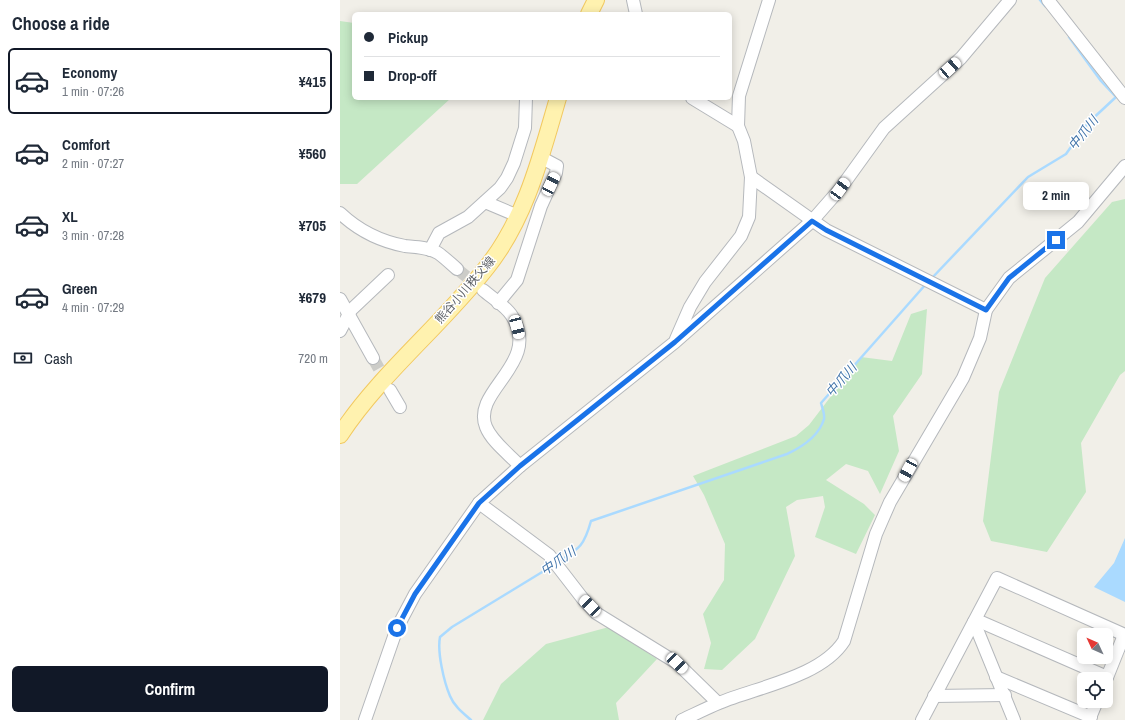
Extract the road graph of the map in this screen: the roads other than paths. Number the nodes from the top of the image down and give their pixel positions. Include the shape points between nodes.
1 (596, 0) edge
2 (633, 0) edge
3 (769, 0) edge
4 (1010, 0) edge
5 (1048, 0) edge
6 (590, 12) edge
7 (636, 12) edge
8 (1125, 98) edge
9 (526, 100) edge
10 (557, 100) edge
11 (695, 100) edge
12 (738, 126) junction
13 (540, 157) junction
14 (1125, 166) edge
15 (750, 177) junction
16 (485, 202) junction
17 (340, 212) edge
18 (518, 216) junction
19 (812, 221) junction
20 (430, 250) junction
21 (457, 269) tunnel mouth
22 (388, 275) dead end
23 (483, 290) tunnel mouth
24 (340, 299) edge
25 (498, 303) junction
26 (986, 310) junction
27 (349, 314) junction
28 (340, 331) edge
29 (675, 342) junction
30 (373, 358) tunnel mouth
31 (390, 390) tunnel mouth
32 (400, 407) dead end
33 (340, 436) edge
34 (520, 466) junction
35 (479, 503) junction
36 (974, 622) junction
37 (1125, 635) edge
38 (1094, 672) edge
39 (1110, 672) edge
40 (996, 677) junction
41 (1005, 695) junction
42 (934, 696) junction
43 (718, 703) junction
44 (1094, 708) edge
45 (1090, 718) edge
46 (365, 720) edge
47 (682, 720) edge
48 (922, 720) edge
49 (1014, 720) edge

1 - 6 main road
2 - 7 street
3 - 12 street via 739,96
4 - 19 street via 961,58 884,128 840,189
5 - 8 street
9 - 16 street via 525,128 514,163 507,178
10 - 13 main road, 熊谷小川秩父線
11 - 12 street
12 - 15 street via 744,141
13 - 18 main road, 熊谷小川秩父線
13 - 25 street via 557,166 556,173 541,206 517,280
14 - 26 street via 1078,222 1009,278
15 - 19 street
15 - 29 street via 749,217 741,236 705,282 690,307
16 - 18 street
16 - 20 street via 468,217 439,233
17 - 20 street via 353,225 383,240
18 - 33 main road, 熊谷小川秩父線 via 487,267 383,380
19 - 26 street
19 - 29 street
20 - 21 street via 438,253
22 - 27 street via 356,304
23 - 25 street
24 - 27 street
25 - 34 street via 513,317 519,335 519,347 509,372 496,385 484,417 486,428 492,438
26 - 43 street via 980,338 963,378 890,502 876,534 844,641 837,651 817,666
27 - 28 street
27 - 30 street
29 - 34 street
31 - 32 street
34 - 35 street
35 - 43 street via 549,555 596,613 677,663
35 - 46 street via 415,594 397,628
36 - 37 street via 997,578
36 - 38 street via 981,622
36 - 40 street
36 - 42 street
37 - 39 street
40 - 41 street
40 - 45 street
41 - 42 street
41 - 49 street
42 - 48 street
43 - 47 street
44 - 45 street

